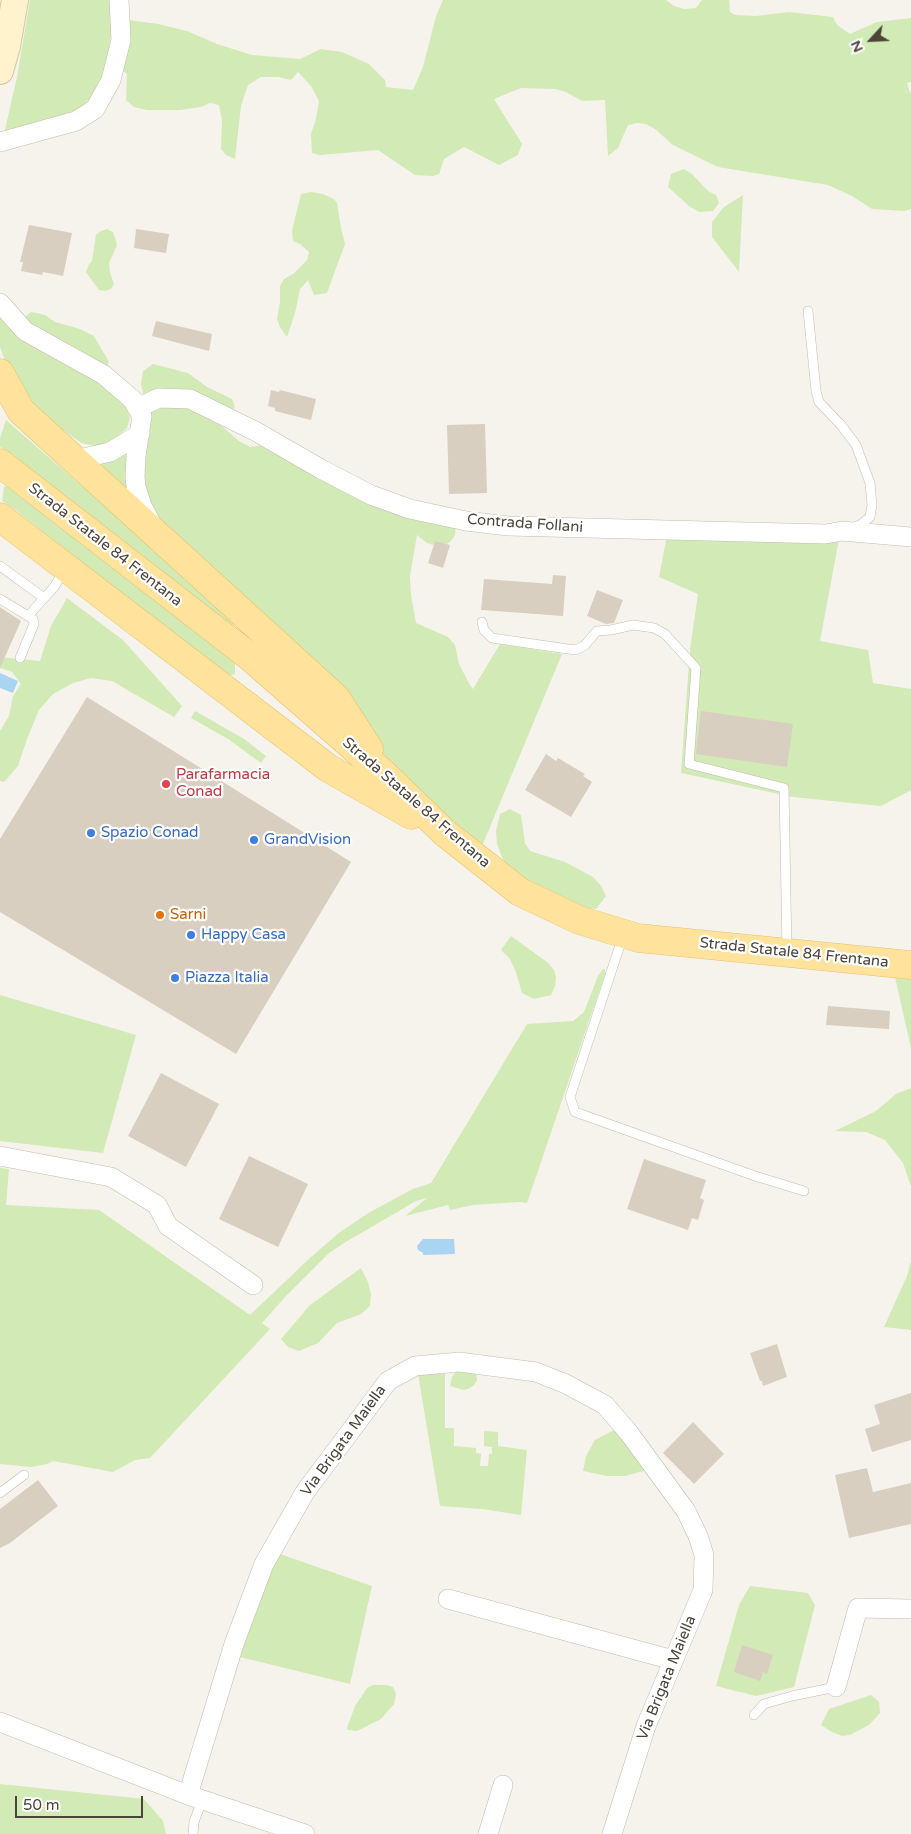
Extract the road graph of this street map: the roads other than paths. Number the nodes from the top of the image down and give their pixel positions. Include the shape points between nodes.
1 (15, 0) edge
2 (120, 0) edge
3 (0, 71) edge
4 (0, 142) edge
5 (0, 303) edge
6 (808, 311) dead end
7 (0, 373) edge
8 (137, 408) junction
9 (140, 434) junction
10 (75, 460) junction
11 (0, 463) edge
12 (0, 517) edge
13 (842, 531) junction
14 (158, 536) junction
15 (911, 537) edge
16 (0, 566) edge
17 (66, 568) junction
18 (44, 598) junction
19 (0, 599) edge
20 (28, 616) junction
21 (482, 622) dead end
22 (20, 658) dead end
23 (386, 776) junction
24 (445, 833) junction
25 (623, 933) junction
26 (787, 954) junction
27 (911, 965) edge
28 (0, 1156) edge
29 (804, 1191) dead end
30 (253, 1285) dead end
31 (24, 1475) dead end
32 (0, 1492) edge
33 (448, 1599) dead end
34 (911, 1609) edge
35 (673, 1660) junction
36 (836, 1687) joint
37 (754, 1715) dead end
38 (0, 1722) edge
39 (503, 1785) dead end
40 (195, 1797) junction
41 (193, 1834) edge
42 (305, 1834) edge
43 (488, 1834) edge
44 (612, 1834) edge

1 - 3 main road
2 - 4 street via 121,40 111,80 95,109 76,121
5 - 8 street via 25,331 104,375 133,400
6 - 13 lane via 819,402 856,445 870,483 870,517 860,525
7 - 10 main road via 21,411
8 - 9 street via 142,416
8 - 13 street, Contrada Follani via 159,398 190,399 371,495 410,509 466,521 508,526 609,529 826,534
9 - 10 street via 110,452
9 - 14 street via 136,486 142,506
10 - 14 main road
11 - 23 main road, Strada Statale 84 Frentana via 249,656
12 - 17 main road
13 - 15 street, Contrada Follani
14 - 23 main road via 336,698
16 - 18 lane
17 - 18 lane
17 - 24 main road via 328,768
18 - 20 lane
19 - 20 lane
20 - 22 lane via 34,624
21 - 26 lane via 484,630 492,638 576,650 598,631 634,625 654,628 665,634 696,668 689,764 784,788
23 - 24 main road, Strada Statale 84 Frentana
24 - 25 main road, Strada Statale 84 Frentana via 520,892 579,920
25 - 26 main road, Strada Statale 84 Frentana via 638,938
25 - 29 lane via 570,1097 575,1112
26 - 27 main road, Strada Statale 84 Frentana
28 - 30 street via 111,1177 157,1204 168,1226
31 - 32 lane
33 - 35 street
34 - 36 street via 858,1608
35 - 40 street, Via Brigata Maiella via 703,1590 704,1555 686,1511 618,1418 605,1405 536,1372 459,1362 415,1366 388,1381 348,1433 305,1492 264,1564 234,1644
35 - 44 street, Via Brigata Maiella via 646,1726
36 - 37 lane via 764,1704
38 - 40 street
39 - 43 street
40 - 41 lane
40 - 42 street

